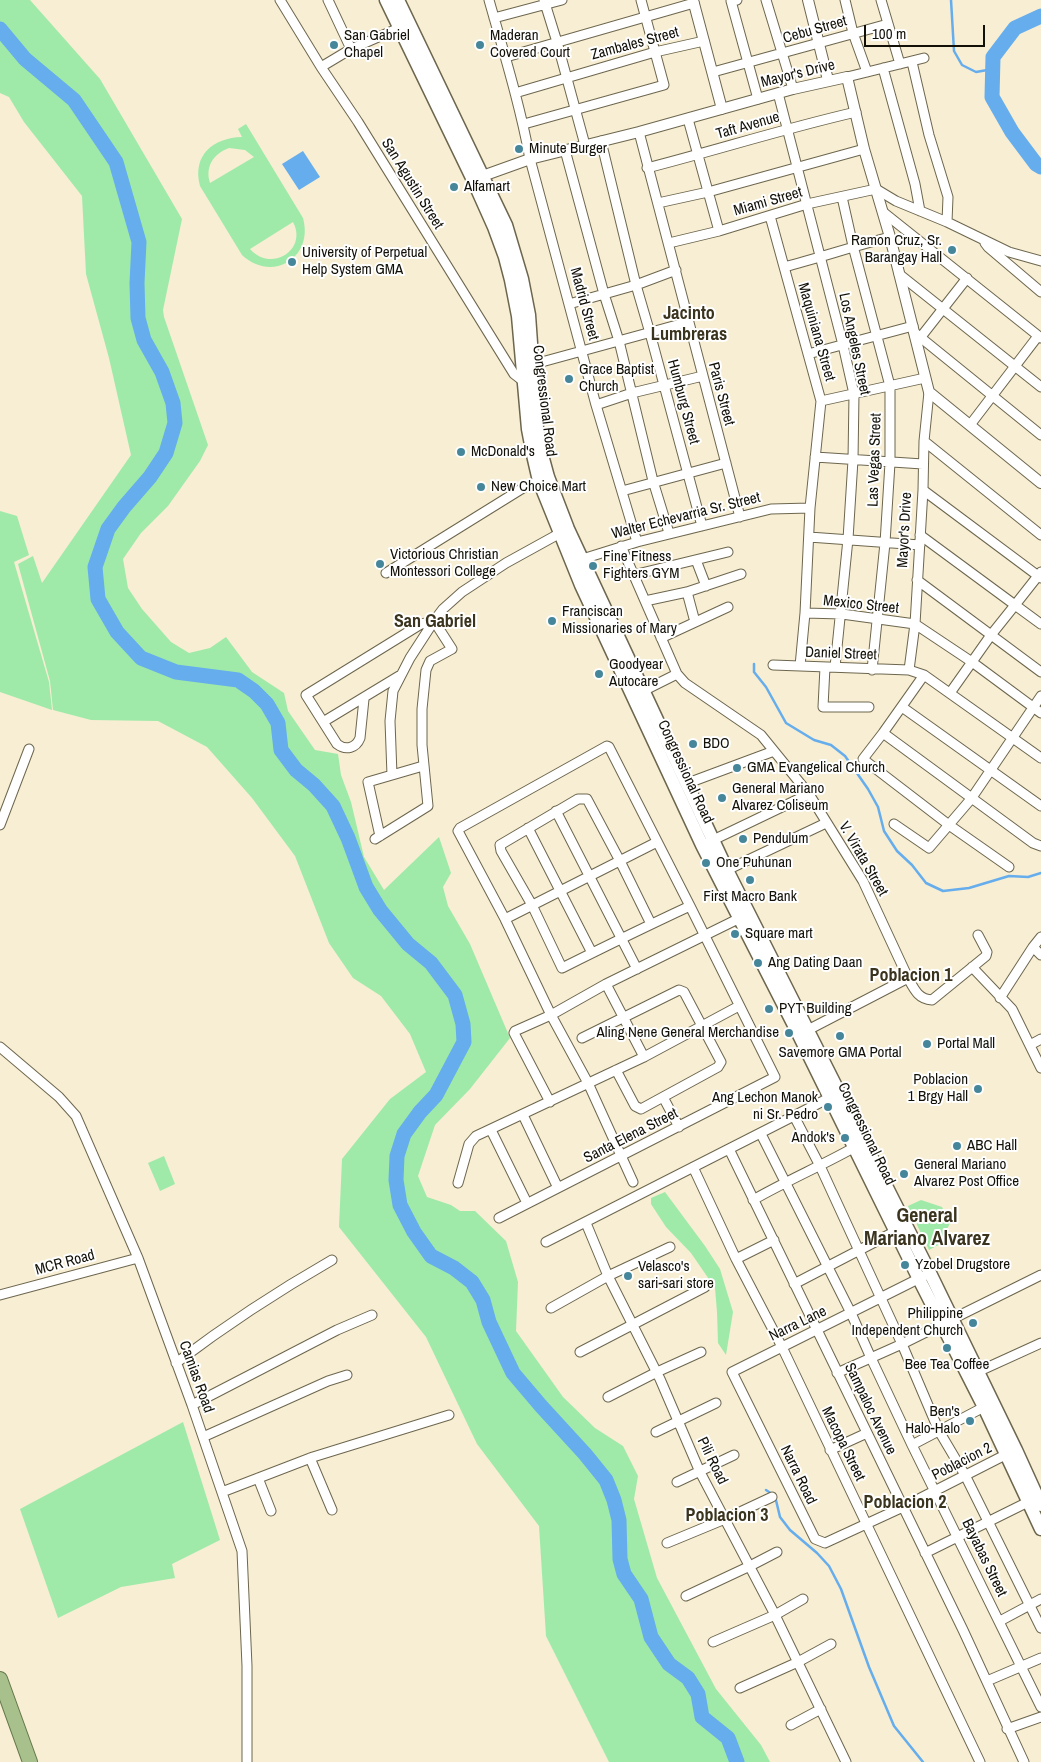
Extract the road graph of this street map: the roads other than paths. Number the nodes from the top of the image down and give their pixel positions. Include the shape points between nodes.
1 (280, 0) edge
2 (328, 0) edge
3 (386, 0) edge
4 (398, 0) edge
5 (489, 0) edge
6 (562, 0) edge
7 (640, 0) edge
8 (766, 0) edge
9 (808, 0) edge
10 (845, 0) edge
11 (881, 0) edge
12 (734, 1) edge
13 (544, 2) edge
14 (694, 2) edge
15 (646, 16) junction
16 (494, 18) junction
17 (888, 24) junction
18 (399, 28) junction
19 (853, 34) junction
20 (704, 41) junction
21 (557, 42) junction
22 (820, 43) junction
23 (352, 49) junction
24 (656, 52) junction
25 (782, 54) junction
26 (506, 57) junction
27 (924, 58) dead end
28 (912, 62) junction
29 (749, 63) junction
30 (900, 64) junction
31 (320, 67) junction
32 (883, 68) junction
33 (713, 72) junction
34 (867, 72) junction
35 (567, 77) junction
36 (847, 77) junction
37 (828, 80) junction
38 (793, 89) junction
39 (515, 93) junction
40 (778, 93) junction
41 (758, 99) junction
42 (722, 109) junction
43 (575, 110) junction
44 (856, 112) junction
45 (688, 119) junction
46 (524, 124) junction
47 (786, 129) junction
48 (639, 132) junction
49 (601, 141) junction
50 (585, 145) junction
51 (864, 149) junction
52 (565, 150) junction
53 (698, 155) junction
54 (530, 159) junction
55 (798, 167) junction
56 (647, 168) junction
57 (477, 178) junction
58 (876, 189) junction
59 (708, 192) junction
60 (842, 197) junction
61 (658, 203) junction
62 (807, 204) junction
63 (920, 211) junction
64 (883, 212) junction
65 (770, 216) junction
66 (947, 222) junction
67 (719, 231) junction
68 (890, 237) junction
69 (983, 239) junction
70 (669, 243) junction
71 (852, 246) junction
72 (820, 258) junction
73 (1041, 261) edge
74 (784, 267) junction
75 (676, 270) junction
76 (899, 274) junction
77 (967, 278) junction
78 (636, 285) junction
79 (1041, 292) edge
80 (604, 294) junction
81 (569, 304) junction
82 (943, 309) junction
83 (688, 322) junction
84 (916, 332) junction
85 (650, 333) junction
86 (1039, 334) edge
87 (877, 336) junction
88 (619, 341) junction
89 (843, 345) junction
90 (582, 351) junction
91 (808, 354) junction
92 (527, 366) junction
93 (1015, 366) junction
94 (702, 376) junction
95 (925, 378) junction
96 (523, 382) junction
97 (664, 386) junction
98 (890, 386) junction
99 (1041, 388) edge
100 (929, 392) junction
101 (632, 393) junction
102 (854, 394) junction
103 (993, 394) junction
104 (822, 401) junction
105 (596, 405) junction
106 (970, 425) junction
107 (1041, 435) edge
108 (924, 441) junction
109 (815, 457) junction
110 (853, 460) junction
111 (726, 463) junction
112 (890, 463) junction
113 (923, 464) junction
114 (689, 473) junction
115 (539, 481) junction
116 (653, 481) junction
117 (1041, 483) edge
118 (923, 490) junction
119 (622, 491) junction
120 (810, 508) junction
121 (740, 517) junction
122 (702, 526) junction
123 (564, 531) junction
124 (669, 534) junction
125 (920, 534) junction
126 (1041, 535) edge
127 (809, 538) junction
128 (848, 539) junction
129 (637, 542) junction
130 (885, 543) junction
131 (920, 545) junction
132 (621, 546) junction
133 (728, 552) dead end
134 (696, 560) junction
135 (576, 561) junction
136 (386, 572) dead end
137 (741, 574) dead end
138 (633, 575) junction
139 (1040, 575) edge
140 (917, 580) junction
141 (706, 586) junction
142 (687, 592) junction
143 (645, 600) junction
144 (1015, 605) junction
145 (728, 607) dead end
146 (806, 613) junction
147 (842, 614) junction
148 (878, 620) junction
149 (434, 621) junction
150 (695, 622) junction
151 (914, 624) junction
152 (1041, 624) edge
153 (991, 635) junction
154 (661, 638) junction
155 (972, 662) junction
156 (773, 665) dead end
157 (800, 666) junction
158 (825, 667) junction
159 (836, 667) junction
160 (872, 670) junction
161 (909, 670) junction
162 (1041, 672) edge
163 (676, 674) junction
164 (924, 675) junction
165 (400, 676) junction
166 (644, 691) junction
167 (950, 693) junction
168 (1041, 696) edge
169 (632, 697) junction
170 (364, 698) junction
171 (902, 707) junction
172 (1033, 707) junction
173 (869, 708) dead end
174 (1041, 713) edge
175 (323, 722) junction
176 (884, 733) junction
177 (1012, 738) junction
178 (29, 749) dead end
179 (774, 751) junction
180 (1041, 758) edge
181 (423, 766) junction
182 (990, 769) junction
183 (392, 775) junction
184 (688, 783) junction
185 (809, 794) junction
186 (971, 799) junction
187 (1041, 806) edge
188 (556, 811) junction
189 (826, 823) junction
190 (894, 824) dead end
191 (0, 825) edge
192 (949, 825) junction
193 (528, 828) junction
194 (657, 842) junction
195 (708, 843) junction
196 (1041, 846) edge
197 (620, 861) junction
198 (1008, 867) dead end
199 (727, 870) junction
200 (590, 876) junction
201 (560, 891) junction
202 (532, 905) junction
203 (690, 906) junction
204 (744, 915) junction
205 (505, 920) junction
206 (651, 924) junction
207 (704, 935) junction
208 (978, 935) dead end
209 (620, 938) junction
210 (1041, 938) edge
211 (1033, 947) junction
212 (592, 953) junction
213 (1041, 955) edge
214 (972, 968) junction
215 (637, 969) junction
216 (908, 978) junction
217 (606, 984) junction
218 (1000, 998) junction
219 (739, 1006) junction
220 (550, 1015) junction
221 (624, 1018) junction
222 (702, 1026) junction
223 (804, 1032) junction
224 (582, 1038) dead end
225 (1041, 1039) edge
226 (1030, 1045) junction
227 (0, 1047) edge
228 (644, 1058) junction
229 (1041, 1068) edge
230 (616, 1070) junction
231 (588, 1083) junction
232 (835, 1095) junction
233 (663, 1097) junction
234 (550, 1102) junction
235 (523, 1115) junction
236 (794, 1116) junction
237 (679, 1127) junction
238 (491, 1130) junction
239 (761, 1134) junction
240 (855, 1148) junction
241 (729, 1149) junction
242 (622, 1157) junction
243 (820, 1166) junction
244 (693, 1167) junction
245 (874, 1174) junction
246 (633, 1182) dead end
247 (785, 1182) junction
248 (458, 1183) dead end
249 (558, 1188) junction
250 (753, 1200) junction
251 (527, 1203) junction
252 (499, 1218) dead end
253 (586, 1223) junction
254 (896, 1231) junction
255 (774, 1240) junction
256 (546, 1242) dead end
257 (670, 1247) dead end
258 (859, 1250) junction
259 (138, 1258) junction
260 (736, 1259) junction
261 (332, 1260) dead end
262 (827, 1267) junction
263 (1041, 1275) edge
264 (608, 1276) junction
265 (925, 1276) junction
266 (794, 1284) junction
267 (705, 1288) dead end
268 (0, 1295) edge
269 (880, 1298) junction
270 (551, 1308) dead end
271 (851, 1312) junction
272 (372, 1315) dead end
273 (947, 1322) junction
274 (633, 1325) junction
275 (816, 1330) junction
276 (1041, 1343) edge
277 (902, 1344) junction
278 (782, 1347) junction
279 (580, 1352) dead end
280 (701, 1352) dead end
281 (871, 1358) junction
282 (176, 1363) junction
283 (657, 1372) junction
284 (732, 1372) joint
285 (837, 1373) junction
286 (973, 1374) junction
287 (347, 1375) dead end
288 (608, 1397) dead end
289 (716, 1403) dead end
290 (192, 1405) junction
291 (984, 1407) junction
292 (449, 1415) dead end
293 (678, 1421) junction
294 (939, 1431) junction
295 (656, 1432) dead end
296 (867, 1433) junction
297 (203, 1437) junction
298 (912, 1445) junction
299 (830, 1450) junction
300 (1011, 1452) junction
301 (734, 1455) dead end
302 (310, 1458) junction
303 (700, 1472) junction
304 (965, 1475) junction
305 (258, 1478) junction
306 (677, 1482) dead end
307 (936, 1491) junction
308 (222, 1492) junction
309 (772, 1497) dead end
310 (1028, 1502) junction
311 (1041, 1505) edge
312 (903, 1507) junction
313 (332, 1510) dead end
314 (270, 1511) dead end
315 (726, 1519) junction
316 (987, 1521) junction
317 (866, 1523) junction
318 (1041, 1529) edge
319 (958, 1537) junction
320 (667, 1543) dead end
321 (777, 1552) dead end
322 (925, 1553) junction
323 (750, 1566) junction
324 (686, 1596) dead end
325 (804, 1599) dead end
326 (1041, 1599) edge
327 (1030, 1604) junction
328 (774, 1615) junction
329 (1000, 1621) junction
330 (1041, 1628) edge
331 (713, 1642) dead end
332 (832, 1644) dead end
333 (1041, 1658) edge
334 (798, 1662) junction
335 (1022, 1666) junction
336 (0, 1679) edge
337 (987, 1681) junction
338 (740, 1688) dead end
339 (1041, 1707) edge
340 (821, 1709) junction
341 (1041, 1717) edge
342 (790, 1726) dead end
343 (1007, 1729) junction
344 (30, 1762) edge
345 (247, 1762) edge
346 (845, 1762) edge
347 (980, 1762) edge
348 (1024, 1762) edge

1 - 31 street, San Agustin Street
2 - 23 street
3 - 18 main road, Congressional Road
4 - 57 main road, Congressional Road
5 - 16 street, Madrid Street
6 - 13 street
7 - 15 street
8 - 25 street
9 - 22 street
10 - 19 street
11 - 17 street
12 - 29 street
13 - 16 street
13 - 21 street
14 - 15 street
14 - 20 street
15 - 21 street
15 - 24 street
16 - 26 street, Madrid Street
17 - 19 street, Cebu Street
17 - 30 street
18 - 23 street
18 - 57 main road, Congressional Road
19 - 22 street, Cebu Street
19 - 34 street
20 - 24 street, Zambales Street
20 - 33 street
21 - 26 street
21 - 35 street
22 - 25 street, Cebu Street
22 - 37 street
23 - 31 street
24 - 35 street, Zambales Street
24 - 43 street via 664,86
25 - 29 street, Cebu Street
25 - 38 street
26 - 39 street, Madrid Street
27 - 28 street
28 - 30 street
28 - 66 street via 948,197
29 - 33 street, Cebu Street
29 - 41 street
30 - 32 street
31 - 96 street, San Agustin Street via 358,122 514,374
32 - 34 street
32 - 63 street via 916,184
33 - 42 street
34 - 36 street
35 - 39 street, Zambales Street
35 - 43 street
36 - 37 street, Mayor's Drive
36 - 44 street, Mayor's Drive
37 - 38 street, Mayor's Drive
38 - 40 street, Mayor's Drive
39 - 46 street, Madrid Street
40 - 41 street, Mayor's Drive
40 - 47 street, Los Angeles Street
41 - 42 street, Mayor's Drive
42 - 45 street, Mayor's Drive
43 - 46 street
43 - 50 street
44 - 47 street, Taft Avenue
44 - 51 street, Mayor's Drive
45 - 48 street, Mayor's Drive
45 - 53 street
46 - 54 street, Madrid Street
47 - 53 street, Taft Avenue
47 - 55 street, Los Angeles Street
48 - 49 street, Mayor's Drive
48 - 56 street, Paris Street
49 - 50 street, Mayor's Drive
49 - 78 street, Humburg Street
50 - 52 street, Mayor's Drive
51 - 55 street
51 - 58 street, Mayor's Drive
52 - 54 street, Mayor's Drive
52 - 80 street
53 - 56 street, Taft Avenue
53 - 59 street
54 - 57 street, Mayor's Drive
54 - 81 street, Madrid Street
55 - 59 street
55 - 62 street, Los Angeles Street
56 - 61 street, Paris Street
57 - 92 main road, Congressional Road via 506,225 516,253 528,315
58 - 60 street, Miami Street
58 - 63 street
58 - 64 street, Mayor's Drive
59 - 61 street
59 - 67 street
60 - 62 street, Miami Street
60 - 71 street, Las Vegas Street
61 - 70 street, Paris Street
62 - 65 street, Miami Street
62 - 72 street, Los Angeles Street
63 - 66 street
64 - 68 street, Mayor's Drive
64 - 77 street
65 - 67 street, Miami Street
65 - 74 street, Maquiniana Street
66 - 69 street
67 - 70 street, Miami Street
68 - 71 street
68 - 76 street, Mayor's Drive
69 - 73 street via 1009,252
69 - 79 street via 988,247
70 - 75 street, Paris Street
71 - 72 street
71 - 87 street, Las Vegas Street
72 - 74 street
72 - 89 street, Los Angeles Street
74 - 91 street, Maquiniana Street
75 - 78 street
75 - 83 street, Paris Street
76 - 82 street
76 - 84 street, Mayor's Drive
77 - 82 street
77 - 86 street
78 - 80 street
78 - 85 street, Humburg Street
80 - 81 street
80 - 88 street
81 - 90 street, Madrid Street
82 - 84 street
82 - 93 street
83 - 85 street
83 - 94 street, Paris Street
84 - 87 street
84 - 95 street, Mayor's Drive
84 - 103 street
85 - 88 street
85 - 97 street, Humburg Street
86 - 93 street
87 - 89 street
87 - 98 street, Las Vegas Street
88 - 90 street
88 - 101 street
89 - 91 street
89 - 102 street, Los Angeles Street
90 - 92 street
90 - 105 street, Madrid Street
91 - 104 street, Maquiniana Street
92 - 96 main road, Congressional Road
92 - 123 main road, Congressional Road via 542,454
93 - 99 street
93 - 103 street
94 - 97 street
94 - 111 street, Paris Street
95 - 98 street
95 - 100 street, Mayor's Drive
96 - 115 main road, Congressional Road via 528,430
97 - 101 street
97 - 114 street, Humburg Street
98 - 102 street
98 - 112 street, Las Vegas Street
100 - 106 street
100 - 108 street, Mayor's Drive
101 - 105 street
101 - 116 street
102 - 104 street
102 - 110 street, Los Angeles Street
103 - 106 street
103 - 107 street
104 - 109 street, Maquiniana Street
105 - 119 street, Madrid Street
106 - 117 street
108 - 113 street, Mayor's Drive
108 - 126 street
109 - 110 street
109 - 120 street, Maquiniana Street
110 - 112 street
110 - 128 street, Los Angeles Street
111 - 114 street
111 - 121 street, Paris Street
112 - 113 street
112 - 130 street, Las Vegas Street
113 - 118 street, Mayor's Drive
114 - 116 street
114 - 122 street, Humburg Street
115 - 123 main road, Congressional Road
115 - 136 street
116 - 119 street
116 - 124 street
118 - 125 street, Mayor's Drive
118 - 139 street
119 - 129 street, Madrid Street
120 - 121 street, Walter Echevarria Sr. Street via 770,509
120 - 127 street, Maquiniana Street
121 - 122 street, Walter Echevarria Sr. Street
122 - 124 street, Walter Echevarria Sr. Street
123 - 135 main road, Congressional Road
123 - 149 street via 506,562 462,592
124 - 129 street, Walter Echevarria Sr. Street
125 - 131 street, Mayor's Drive
125 - 144 street
127 - 128 street
127 - 146 street, Maquiniana Street
128 - 130 street
128 - 147 street, Los Angeles Street
129 - 132 street, Walter Echevarria Sr. Street
130 - 131 street
130 - 148 street, Las Vegas Street
131 - 140 street, Mayor's Drive
132 - 135 street, Walter Echevarria Sr. Street
132 - 138 street
133 - 134 street
134 - 138 street
134 - 141 street
135 - 166 main road, Congressional Road
135 - 169 main road, Congressional Road
137 - 141 street
138 - 143 street
139 - 144 street
140 - 151 street, Mayor's Drive
140 - 153 street
141 - 142 street
142 - 143 street
142 - 150 street
143 - 154 street
144 - 152 street
144 - 153 street
145 - 150 street
146 - 147 street, Mexico Street
146 - 157 street, Maquiniana Street
147 - 148 street, Mexico Street
147 - 159 street, Los Angeles Street
148 - 151 street, Mexico Street
148 - 160 street, Las Vegas Street
149 - 165 street
149 - 175 street via 421,624 306,695
149 - 181 street via 452,649 430,661 426,670 422,708
150 - 154 street
151 - 155 street
151 - 161 street, Mayor's Drive
153 - 155 street
153 - 162 street
154 - 163 street
155 - 167 street
155 - 172 street
156 - 157 street, Daniel Street
157 - 158 street, Daniel Street
158 - 159 street, Daniel Street
158 - 173 street via 823,707
159 - 160 street, Daniel Street
160 - 161 street, Daniel Street
161 - 164 street, Daniel Street
163 - 166 street
163 - 179 street, V. Virata Street via 761,735
164 - 167 street, Daniel Street
164 - 171 street
165 - 170 street
165 - 183 street via 391,703
166 - 169 street
166 - 184 main road, Congressional Road
167 - 177 street, Daniel Street
168 - 172 street
169 - 195 main road, Congressional Road
170 - 175 street
170 - 175 street via 360,738 354,746 344,748 337,744
171 - 176 street
171 - 182 street
172 - 174 street
172 - 177 street
176 - 186 street
176 - 192 street via 863,759
177 - 180 street, Daniel Street
177 - 182 street
178 - 191 street
179 - 184 street
179 - 185 street, V. Virata Street
181 - 183 street
181 - 183 street via 428,806 377,838 368,782
182 - 186 street
182 - 187 street
184 - 195 main road, Congressional Road
185 - 189 street, V. Virata Street
185 - 195 street
186 - 192 street
186 - 196 street
188 - 193 street
188 - 197 street via 578,799 587,799
188 - 200 street
189 - 199 street
189 - 216 street, V. Virata Street via 862,882
190 - 192 street via 929,848
192 - 198 street
193 - 201 street
193 - 202 street via 500,847
194 - 197 street
194 - 203 street
194 - 205 street via 609,747 604,747 458,829
195 - 199 main road, Congressional Road
195 - 204 main road, Congressional Road
197 - 200 street
197 - 206 street
199 - 204 main road, Congressional Road
200 - 201 street
200 - 209 street
201 - 202 street
201 - 212 street
202 - 205 street
202 - 212 street via 562,968
203 - 206 street
203 - 207 street
204 - 207 street
204 - 223 main road, Congressional Road
205 - 220 street
206 - 209 street
207 - 215 street
207 - 219 street
208 - 214 street, V. Virata Street via 987,954
209 - 212 street
209 - 215 street
210 - 211 street
211 - 213 street
211 - 218 street
214 - 216 street, V. Virata Street via 932,1000 917,993
214 - 218 street
215 - 217 street
216 - 223 street
217 - 220 street
217 - 221 street
218 - 226 street via 1012,1009
219 - 222 street
219 - 237 street, Santa Elena Street via 775,1077
220 - 231 street
220 - 234 street via 514,1032
221 - 222 street via 679,990 684,992
221 - 224 street
221 - 228 street
222 - 228 street
222 - 233 street via 720,1064
223 - 232 main road, Congressional Road
225 - 226 street
226 - 229 street
227 - 259 street, Camias Road via 60,1098 76,1116
228 - 230 street
230 - 231 street
230 - 233 street via 636,1108 641,1109
231 - 234 street
231 - 242 street
232 - 236 street
232 - 240 main road, Congressional Road
232 - 245 main road, Congressional Road
233 - 237 street
234 - 235 street
235 - 238 street
235 - 249 street
236 - 239 street
236 - 243 street
237 - 242 street, Santa Elena Street
238 - 248 street via 476,1136 469,1144
238 - 251 street
239 - 241 street
239 - 247 street, Bayabas Street
240 - 243 street
240 - 245 main road, Congressional Road
241 - 244 street
241 - 250 street, Sampaloc Avenue
242 - 246 street
242 - 249 street, Santa Elena Street
243 - 247 street
243 - 258 street
244 - 253 street
244 - 260 street, Macopa Street
245 - 254 main road, Congressional Road
245 - 265 main road, Congressional Road
247 - 250 street
247 - 262 street, Bayabas Street
249 - 251 street, Santa Elena Street
250 - 255 street, Sampaloc Avenue
251 - 252 street, Santa Elena Street
253 - 256 street
253 - 264 street, Pili Road
254 - 258 street
254 - 265 main road, Congressional Road
255 - 260 street
255 - 266 street, Sampaloc Avenue
257 - 264 street
258 - 262 street
258 - 269 street
259 - 268 street, MCR Road
259 - 282 street, Camias Road
260 - 278 street, Macopa Street
261 - 282 street via 285,1287
262 - 266 street
262 - 271 street, Bayabas Street
263 - 273 street
264 - 270 street
264 - 274 street, Pili Road
265 - 269 street, Narra Lane
265 - 273 main road, Congressional Road
266 - 275 street, Sampaloc Avenue
267 - 274 street
269 - 271 street, Narra Lane
269 - 277 street
271 - 275 street, Narra Lane
271 - 281 street, Bayabas Street
272 - 290 street
273 - 277 street
273 - 286 main road, Congressional Road
274 - 279 street
274 - 283 street, Pili Road
275 - 278 street, Narra Lane
275 - 285 street, Sampaloc Avenue
276 - 286 street
277 - 281 street
277 - 294 street
278 - 284 street, Narra Lane
278 - 299 street, Macopa Street
280 - 283 street
281 - 285 street
281 - 298 street, Bayabas Street
282 - 290 street, Camias Road
283 - 288 street
283 - 293 street, Pili Road
284 - 317 street, Narra Road via 815,1539 825,1543
285 - 296 street, Sampaloc Avenue
286 - 291 main road, Congressional Road
286 - 300 main road, Congressional Road
287 - 297 street
289 - 293 street
290 - 297 street, Camias Road
291 - 294 street
291 - 300 main road, Congressional Road
292 - 302 street
293 - 295 street
293 - 303 street, Pili Road
294 - 298 street
294 - 304 street
296 - 299 street
296 - 312 street, Sampaloc Avenue
297 - 308 street, Camias Road
298 - 307 street, Bayabas Street
299 - 317 street, Macopa Street
300 - 304 street, Poblacion 2
300 - 310 main road, Congressional Road
300 - 311 main road, Congressional Road
301 - 303 street
302 - 305 street
302 - 313 street
303 - 306 street
303 - 315 street, Pili Road
304 - 307 street, Poblacion 2
304 - 316 street
305 - 308 street
305 - 314 street
307 - 312 street, Poblacion 2
307 - 319 street, Bayabas Street
308 - 345 street, Camias Road via 242,1551
309 - 315 street
310 - 316 street
310 - 318 main road, Congressional Road
312 - 317 street, Poblacion 2
312 - 322 street, Sampaloc Avenue
315 - 320 street
315 - 323 street, Pili Road
316 - 319 street
316 - 327 street
317 - 347 street, Macopa Street
319 - 322 street
319 - 329 street, Bayabas Street
321 - 323 street
322 - 337 street, Sampaloc Avenue
323 - 324 street
323 - 328 street, Pili Road
325 - 328 street
326 - 327 street
327 - 329 street
327 - 330 street
328 - 331 street
328 - 334 street, Pili Road
329 - 335 street, Bayabas Street
332 - 334 street
333 - 335 street
334 - 338 street
334 - 340 street, Pili Road
335 - 337 street
335 - 339 street, Bayabas Street
336 - 344 highway
337 - 343 street, Sampaloc Avenue
340 - 342 street
340 - 346 street, Pili Road
341 - 343 street
343 - 348 street, Sampaloc Avenue

